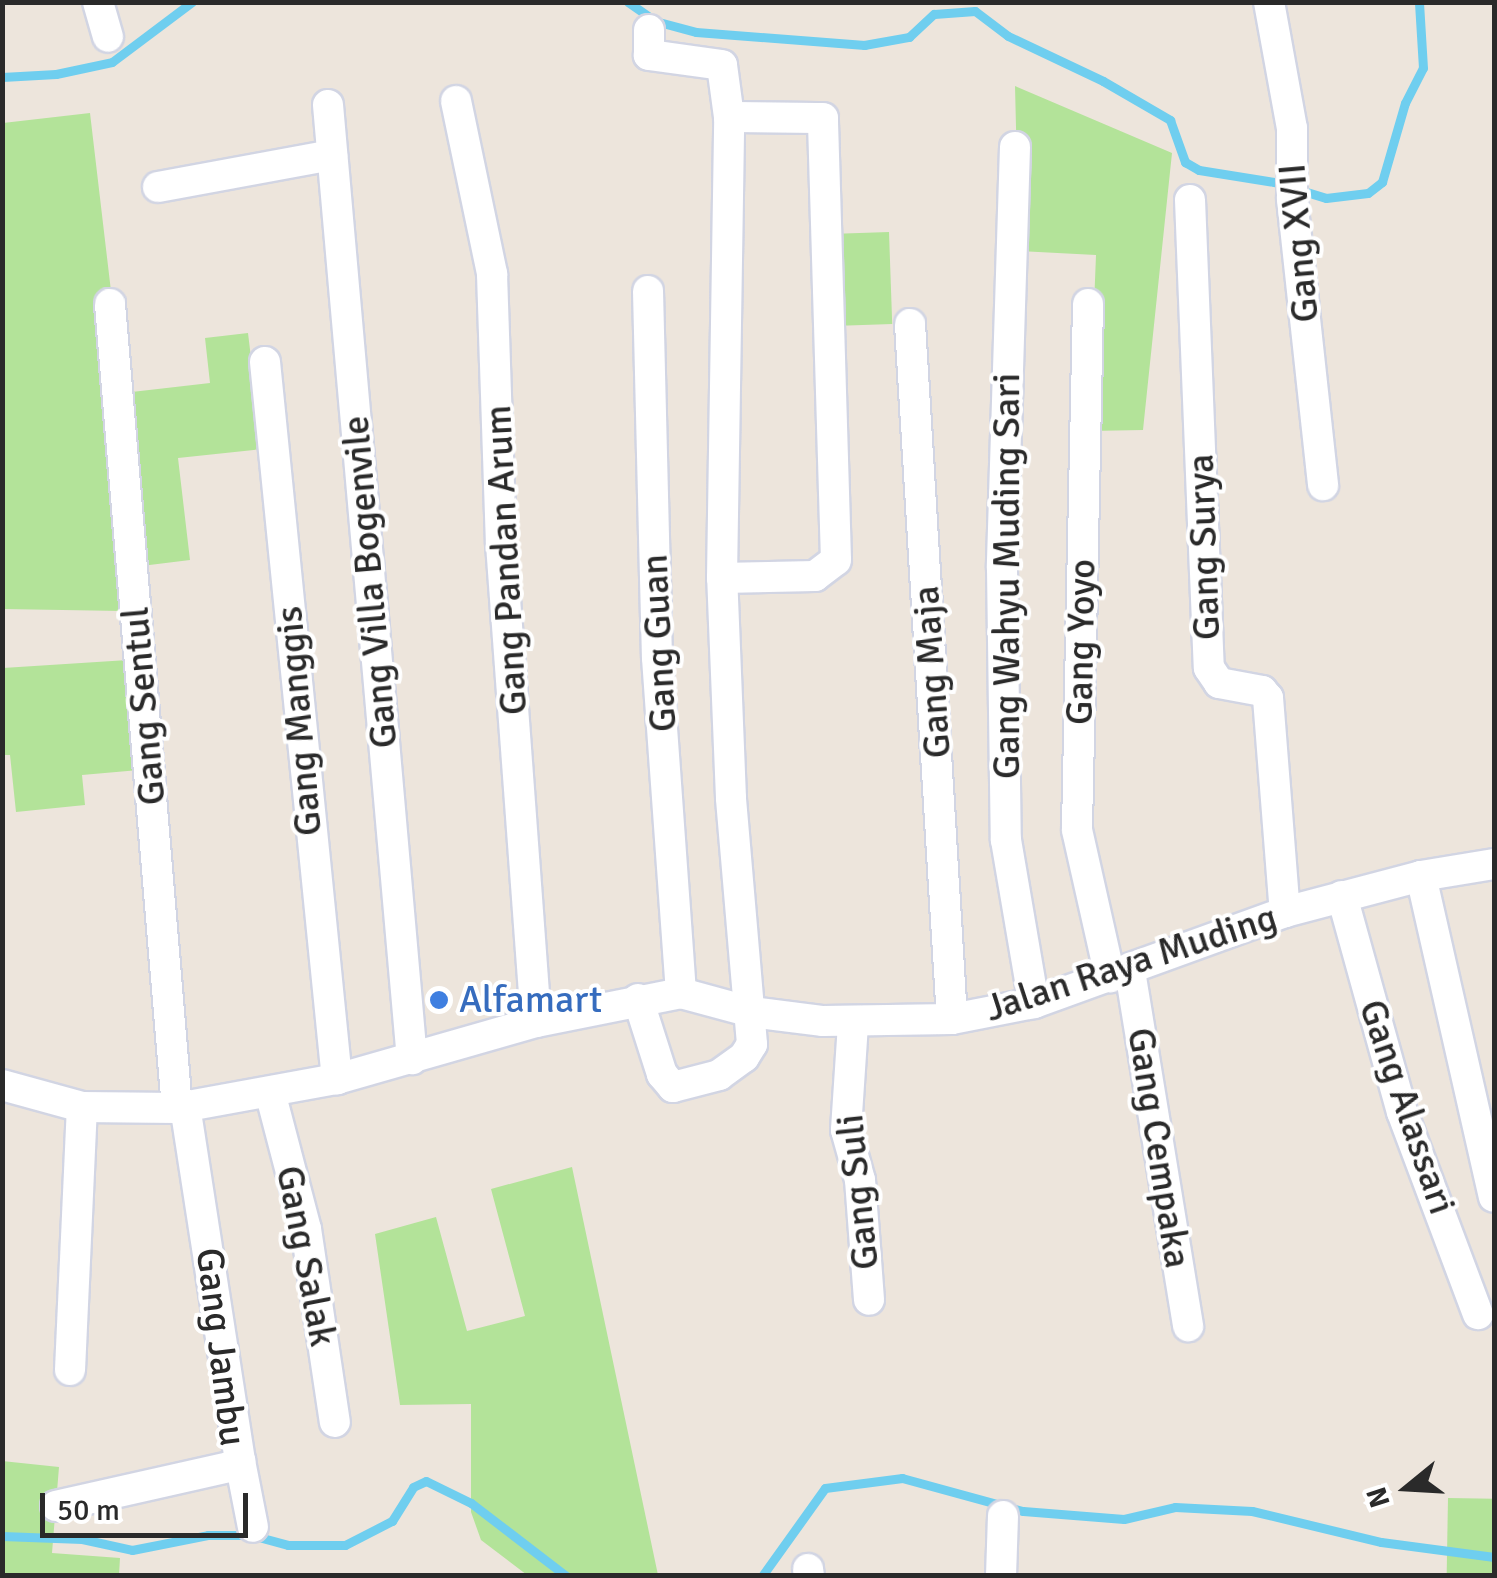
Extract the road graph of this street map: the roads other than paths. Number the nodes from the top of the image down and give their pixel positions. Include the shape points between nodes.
1 (98, 2) edge
2 (1268, 2) edge
3 (649, 30) dead end
4 (108, 37) dead end
5 (456, 100) dead end
6 (328, 105) dead end
7 (729, 116) junction
8 (1015, 146) dead end
9 (332, 155) junction
10 (158, 187) dead end
11 (1190, 200) dead end
12 (648, 292) dead end
13 (110, 304) dead end
14 (1088, 304) dead end
15 (910, 324) dead end
16 (266, 362) dead end
17 (1323, 485) dead end
18 (722, 578) junction
19 (1494, 864) edge
20 (1421, 876) junction
21 (1342, 896) junction
22 (1285, 912) junction
23 (1120, 974) junction
24 (681, 993) junction
25 (638, 999) junction
26 (1034, 1003) junction
27 (952, 1019) junction
28 (536, 1022) junction
29 (752, 1023) junction
30 (853, 1024) junction
31 (412, 1059) junction
32 (337, 1080) junction
33 (2, 1086) edge
34 (270, 1092) junction
35 (82, 1106) junction
36 (181, 1108) junction
37 (1494, 1197) edge
38 (869, 1300) dead end
39 (1478, 1314) dead end
40 (1188, 1326) dead end
41 (70, 1370) dead end
42 (335, 1422) dead end
43 (240, 1460) junction
44 (56, 1506) dead end
45 (1003, 1516) dead end
46 (252, 1527) dead end
47 (1002, 1576) edge

1 - 4 street
2 - 17 street, Gang XVII via 1292,128 1292,200
3 - 7 street via 649,55 722,66
5 - 28 street, Gang Pandan Arum via 492,274 501,544
6 - 9 street, Gang Villa Bogenvile
7 - 18 street
7 - 18 street via 824,118 836,560 815,576
8 - 26 street, Gang Wahyu Muding Sari via 1002,568 1006,840
9 - 10 street
9 - 31 street, Gang Villa Bogenvile
11 - 22 street, Gang Surya via 1209,668 1219,683 1268,698
12 - 24 street, Gang Guan via 657,658
13 - 36 street, Gang Sentul
14 - 23 street, Gang Yoyo via 1078,830
15 - 27 street, Gang Maja
16 - 32 street, Gang Manggis
18 - 29 street via 731,798
19 - 20 street, Jalan Raya Muding
20 - 21 street, Jalan Raya Muding
20 - 37 street
21 - 22 street, Jalan Raya Muding
21 - 39 street, Gang Alassari via 1402,1112
22 - 23 street, Jalan Raya Muding
23 - 26 street, Jalan Raya Muding
23 - 40 street, Gang Cempaka
24 - 25 street, Jalan Raya Muding
24 - 29 street, Jalan Raya Muding
25 - 28 street, Jalan Raya Muding
25 - 29 street via 662,1074 676,1089 727,1070 748,1051
26 - 27 street, Jalan Raya Muding
27 - 30 street, Jalan Raya Muding
28 - 31 street, Jalan Raya Muding
29 - 30 street, Jalan Raya Muding
30 - 38 street, Gang Suli via 846,1130 860,1180
31 - 32 street, Jalan Raya Muding
32 - 34 street, Jalan Raya Muding
33 - 35 street, Jalan Raya Muding
34 - 36 street, Jalan Raya Muding
34 - 42 street, Gang Salak via 306,1229
35 - 36 street, Jalan Raya Muding
35 - 41 street
36 - 43 street, Gang Jambu
43 - 44 street, Gang Jambu
43 - 46 street
45 - 47 street

